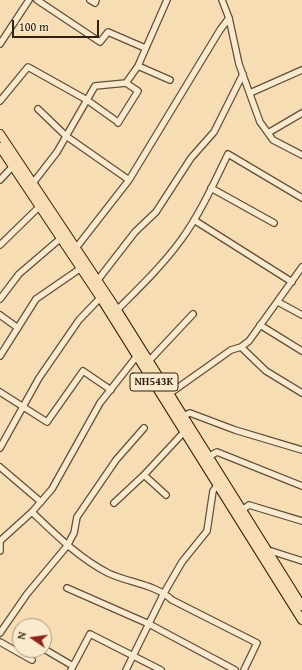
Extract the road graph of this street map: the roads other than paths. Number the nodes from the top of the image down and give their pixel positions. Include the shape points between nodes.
1 (29, 0) edge
2 (37, 0) edge
3 (90, 0) edge
4 (96, 0) edge
5 (167, 0) edge
6 (222, 0) edge
7 (229, 18) junction
8 (0, 44) edge
9 (145, 48) junction
10 (138, 66) junction
11 (302, 70) edge
12 (243, 74) junction
13 (170, 80) dead end
14 (126, 83) junction
15 (250, 93) junction
16 (87, 100) junction
17 (0, 101) edge
18 (38, 109) dead end
19 (302, 113) edge
20 (268, 133) junction
21 (0, 134) edge
22 (66, 136) junction
23 (0, 147) edge
24 (302, 155) edge
25 (13, 166) junction
26 (0, 180) edge
27 (129, 180) junction
28 (30, 185) junction
29 (211, 188) junction
30 (302, 198) edge
31 (43, 204) junction
32 (194, 220) junction
33 (274, 223) dead end
34 (61, 238) junction
35 (0, 245) edge
36 (76, 248) junction
37 (84, 266) junction
38 (302, 267) edge
39 (299, 276) edge
40 (97, 280) junction
41 (292, 282) junction
42 (100, 298) junction
43 (0, 299) edge
44 (278, 302) junction
45 (117, 310) junction
46 (193, 314) dead end
47 (0, 315) edge
48 (302, 315) edge
49 (260, 326) junction
50 (18, 328) junction
51 (241, 347) junction
52 (302, 352) edge
53 (0, 356) edge
54 (137, 356) junction
55 (148, 362) junction
56 (111, 390) junction
57 (0, 392) edge
58 (302, 393) edge
59 (166, 396) junction
60 (24, 407) junction
61 (183, 416) junction
62 (144, 428) dead end
63 (184, 432) junction
64 (0, 448) edge
65 (302, 450) edge
66 (205, 459) junction
67 (0, 467) edge
68 (144, 476) junction
69 (218, 484) junction
70 (302, 486) edge
71 (166, 495) dead end
72 (41, 502) junction
73 (114, 503) dead end
74 (32, 512) junction
75 (239, 512) junction
76 (302, 521) edge
77 (67, 546) junction
78 (268, 550) junction
79 (0, 551) edge
80 (302, 561) edge
81 (67, 588) dead end
82 (164, 593) junction
83 (302, 606) edge
84 (302, 620) edge
85 (149, 624) junction
86 (0, 633) edge
87 (0, 642) edge
88 (52, 654) edge
89 (133, 656) junction
90 (32, 660) dead end
91 (72, 668) edge
92 (126, 670) edge
93 (161, 670) edge
94 (235, 670) edge
95 (244, 670) edge

1 - 8 street
2 - 9 street via 100,42 108,32
3 - 4 street via 95,4
5 - 9 street
6 - 7 street
7 - 12 street
7 - 27 street
9 - 10 street
10 - 13 street
10 - 14 street
11 - 15 street
12 - 15 street
12 - 40 street via 214,132 191,158 156,212 135,232
14 - 16 street via 95,86
14 - 16 street via 138,91 117,121
15 - 20 street via 260,122
16 - 17 street via 28,67
16 - 22 street
18 - 22 street
19 - 20 street
20 - 24 street via 273,140
21 - 28 highway, NH543K
22 - 27 street
22 - 28 street via 57,152
23 - 25 highway, NH543K
25 - 26 street
25 - 28 highway, NH543K
27 - 36 street
28 - 31 highway, NH543K
29 - 30 street via 228,154
29 - 32 street
29 - 33 street
31 - 34 highway, NH543K
31 - 35 street
31 - 36 highway, NH543K
32 - 41 street
32 - 45 street via 150,278
34 - 37 highway, NH543K
34 - 43 street via 20,274
36 - 37 highway, NH543K
37 - 40 highway, NH543K
37 - 42 highway, NH543K
37 - 50 street via 36,299
38 - 39 street
39 - 41 street
40 - 45 highway, NH543K
41 - 44 street
42 - 54 highway, NH543K
42 - 60 street via 79,320 39,378
44 - 48 street
44 - 49 street
45 - 55 highway, NH543K
46 - 55 street
47 - 50 street
49 - 51 street
49 - 52 street
50 - 53 street
51 - 58 street via 266,371
51 - 59 street via 231,350
54 - 56 street
54 - 59 highway, NH543K
55 - 59 highway, NH543K
56 - 60 street via 82,371 47,422
56 - 72 street via 100,403 52,489
57 - 60 street
59 - 61 highway, NH543K
59 - 63 highway, NH543K
60 - 64 street
61 - 65 street via 190,413 235,430
61 - 66 highway, NH543K
62 - 77 street via 116,460 77,517 74,533
63 - 66 highway, NH543K
63 - 68 street
66 - 69 highway, NH543K
66 - 70 street via 217,452
66 - 75 highway, NH543K
67 - 72 street
68 - 71 street
68 - 73 street
69 - 75 highway, NH543K
69 - 82 street via 214,491 207,531 182,562
72 - 74 street
74 - 77 street
74 - 79 street via 0,541
75 - 76 street via 249,505
75 - 78 highway, NH543K
75 - 84 highway, NH543K
77 - 82 street via 108,573
77 - 86 street
78 - 80 street
78 - 83 highway, NH543K
81 - 85 street
82 - 85 street
82 - 95 street via 172,600 257,643
85 - 89 street
85 - 94 street
87 - 90 street
88 - 91 street
89 - 91 street via 90,634
89 - 92 street
89 - 93 street

